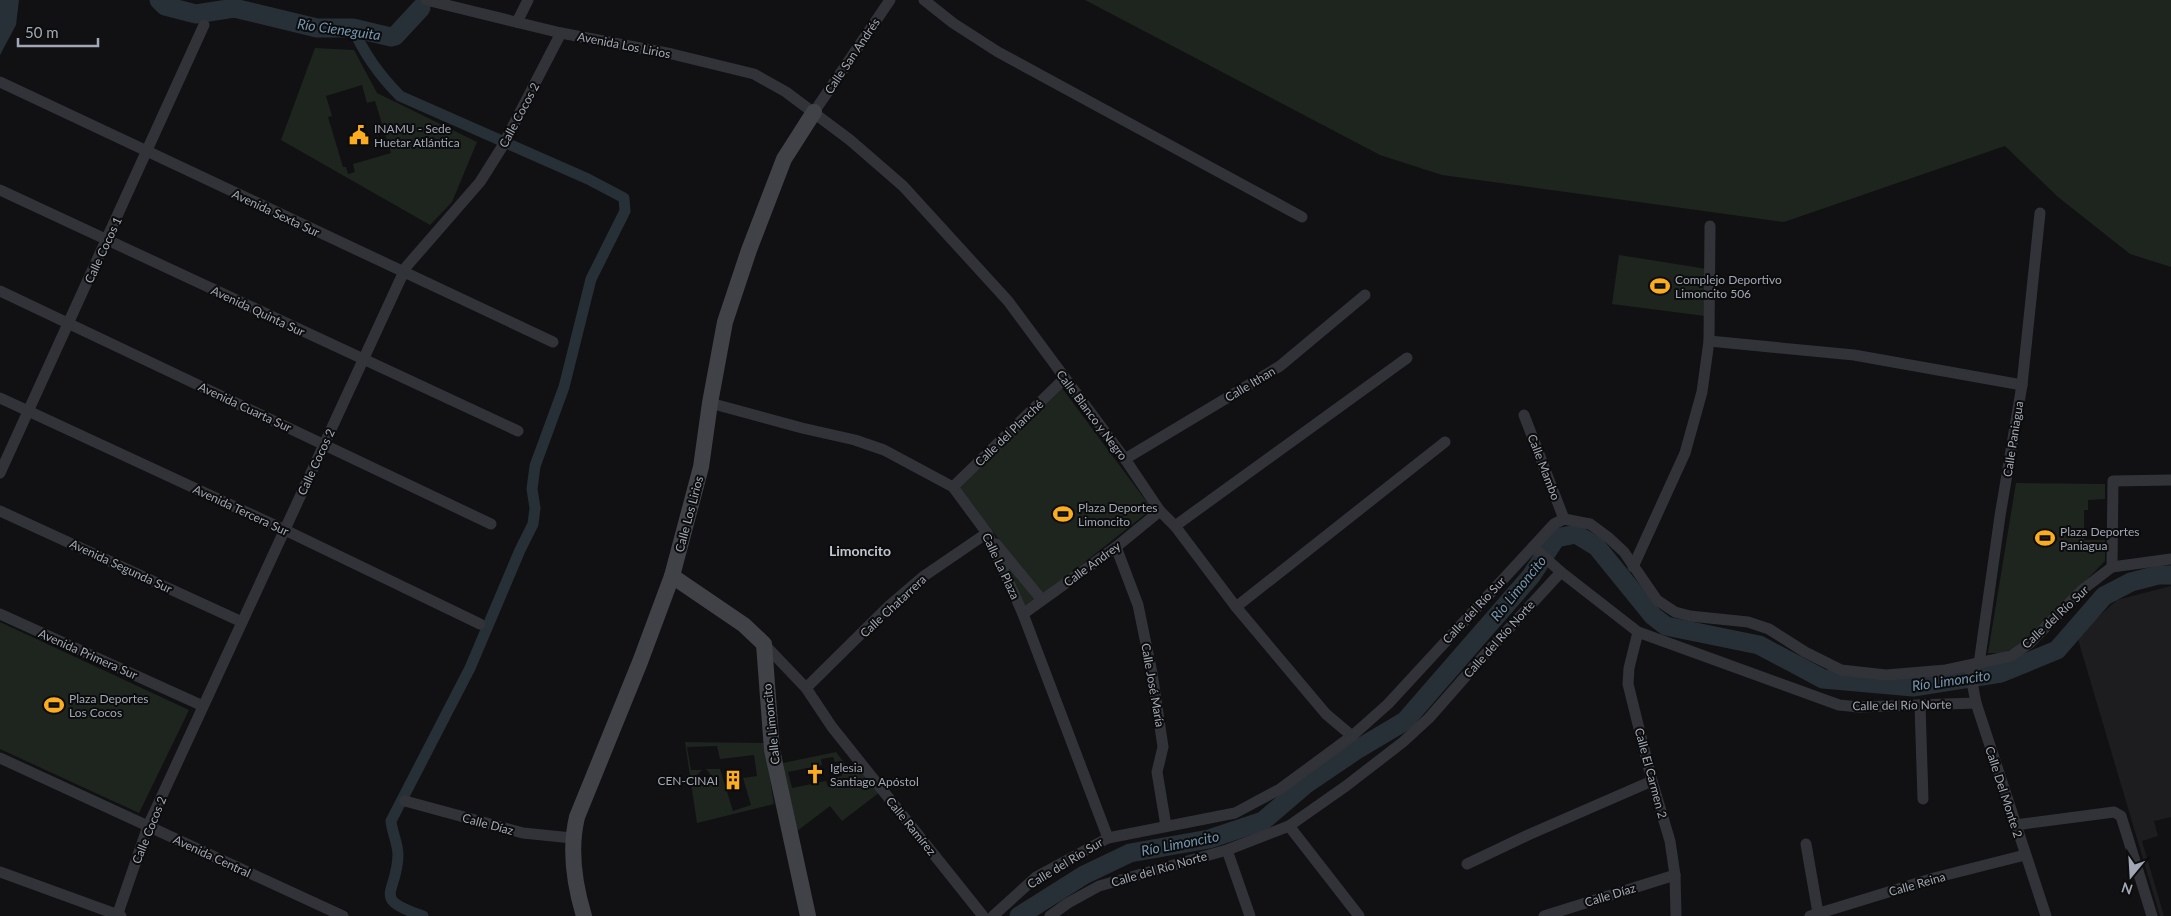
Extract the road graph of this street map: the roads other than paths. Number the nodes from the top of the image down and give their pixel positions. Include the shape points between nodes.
1 (426, 0) edge
2 (528, 0) edge
3 (890, 0) edge
4 (924, 0) edge
5 (518, 22) junction
6 (204, 25) dead end
7 (561, 33) junction
8 (0, 82) edge
9 (814, 112) junction
10 (148, 152) junction
11 (0, 190) edge
12 (2040, 213) dead end
13 (1302, 217) dead end
14 (1710, 226) dead end
15 (107, 241) junction
16 (404, 272) junction
17 (0, 291) edge
18 (1365, 295) dead end
19 (68, 323) junction
20 (1710, 340) junction
21 (552, 342) dead end
22 (1407, 358) dead end
23 (364, 360) junction
24 (1065, 378) junction
25 (2022, 385) junction
26 (0, 398) edge
27 (710, 403) junction
28 (29, 411) junction
29 (1524, 415) dead end
30 (518, 431) dead end
31 (1445, 442) dead end
32 (324, 445) junction
33 (1125, 459) junction
34 (0, 473) edge
35 (2171, 480) edge
36 (953, 487) junction
37 (0, 511) edge
38 (1160, 511) junction
39 (1564, 519) junction
40 (491, 524) dead end
41 (1175, 526) junction
42 (285, 530) junction
43 (987, 533) junction
44 (1116, 547) junction
45 (1532, 548) junction
46 (2171, 559) edge
47 (1633, 567) junction
48 (2112, 567) junction
49 (1561, 572) junction
50 (672, 576) junction
51 (1042, 600) junction
52 (1236, 608) junction
53 (0, 614) edge
54 (1023, 614) junction
55 (242, 622) junction
56 (480, 624) dead end
57 (1638, 632) junction
58 (764, 644) junction
59 (1973, 667) junction
60 (806, 688) junction
61 (1975, 697) junction
62 (1920, 705) junction
63 (203, 706) junction
64 (1352, 736) junction
65 (0, 758) edge
66 (1652, 781) junction
67 (1923, 799) dead end
68 (404, 801) dead end
69 (2015, 825) junction
70 (148, 826) junction
71 (1166, 826) junction
72 (1289, 826) junction
73 (572, 838) junction
74 (1108, 838) junction
75 (1806, 844) dead end
76 (1227, 850) junction
77 (2025, 855) junction
78 (1467, 864) dead end
79 (0, 872) edge
80 (1675, 875) junction
81 (1842, 911) edge
82 (1814, 914) edge
83 (118, 916) edge
84 (343, 916) edge
85 (584, 916) edge
86 (808, 916) edge
87 (983, 916) edge
88 (993, 916) edge
89 (1050, 916) edge
90 (1250, 916) edge
91 (1359, 916) edge
92 (1544, 916) edge
93 (1676, 916) edge
94 (2046, 916) edge
95 (2152, 916) edge

1 - 5 street, Avenida Los Lirios
2 - 5 street
3 - 9 street, Calle San Andrés
4 - 13 street via 998,52
5 - 7 street, Avenida Los Lirios
6 - 10 street, Calle Cocos 1
7 - 9 street, Avenida Los Lirios via 672,54 754,74
7 - 16 street, Calle Cocos 2 via 502,147 480,182
8 - 10 street, Avenida Sexta Sur
9 - 24 street, Calle Blanco y Negro via 903,186 1008,301
9 - 27 street, Calle Los Lirios via 784,158 749,250 725,322
10 - 15 street, Calle Cocos 1
10 - 16 street, Avenida Sexta Sur
11 - 15 street, Avenida Quinta Sur
12 - 25 street, Calle Paniagua
14 - 20 street
15 - 19 street, Calle Cocos 1
15 - 23 street, Avenida Quinta Sur
16 - 21 street, Avenida Sexta Sur
16 - 23 street, Calle Cocos 2
17 - 19 street, Avenida Cuarta Sur
18 - 33 street, Calle Ithan via 1280,366
19 - 28 street, Calle Cocos 1
19 - 32 street, Avenida Cuarta Sur
20 - 25 street via 1854,355
20 - 47 street via 1702,392 1685,453
22 - 41 street
23 - 30 street, Avenida Quinta Sur
23 - 32 street, Calle Cocos 2
24 - 33 street, Calle Blanco y Negro
24 - 36 street, Calle del Planché
25 - 59 street, Calle Paniagua
26 - 28 street, Avenida Tercera Sur
27 - 36 street, Calle La Plaza via 877,447
27 - 50 street, Calle Los Lirios via 702,467
28 - 34 street, Calle Cocos 1
28 - 42 street, Avenida Tercera Sur
29 - 39 street, Calle Mambo
31 - 52 street
32 - 40 street, Avenida Cuarta Sur
32 - 42 street, Calle Cocos 2
33 - 38 street, Calle Blanco y Negro
35 - 48 street via 2113,481
36 - 43 street, Calle La Plaza
37 - 55 street, Avenida Segunda Sur
38 - 41 street, Calle Blanco y Negro
38 - 44 street, Calle Andrey
39 - 45 street, Calle del Río Sur via 1554,524
39 - 47 street, Calle del Río Sur via 1590,524 1624,552
41 - 52 street, Calle Blanco y Negro
42 - 55 street, Calle Cocos 2
42 - 56 street, Avenida Tercera Sur
43 - 51 street
43 - 54 street, Calle La Plaza
43 - 60 street, Calle Chatarrera via 924,576
44 - 51 street, Calle Andrey
44 - 71 street, Calle José María via 1138,605 1152,673 1163,747 1157,772
45 - 49 street
45 - 64 street, Calle del Río Sur via 1388,704
46 - 48 street, Calle del Río Sur
47 - 59 street, Calle del Río Sur via 1657,600 1675,612 1748,622 1769,629 1840,670 1886,675
48 - 59 street, Calle del Río Sur via 2082,590 2024,648 2011,656
49 - 57 street, Calle del Río Norte
49 - 72 street, Calle del Río Norte via 1420,727
50 - 58 street via 744,625
50 - 73 street, Calle Los Lirios via 577,816
51 - 54 street, Calle Andrey
52 - 64 street, Calle Blanco y Negro via 1326,714
53 - 63 street, Avenida Primera Sur
54 - 74 street, Calle La Plaza
55 - 63 street, Calle Cocos 2
57 - 62 street, Calle del Río Norte via 1839,704 1859,707
57 - 66 street, Calle El Carmen 2 via 1628,684
58 - 60 street, Calle Ramírez
58 - 86 street, Calle Limoncito via 772,750
59 - 61 street, Calle Del Monte 2
60 - 87 street, Calle Ramírez via 832,726
61 - 62 street, Calle del Río Norte
61 - 69 street, Calle Del Monte 2
62 - 67 street
63 - 70 street, Calle Cocos 2
64 - 71 street, Calle del Río Sur via 1280,789 1235,813
65 - 70 street, Avenida Central
66 - 78 street
66 - 80 street, Calle El Carmen 2 via 1670,840
68 - 73 street, Calle Díaz via 522,833
69 - 77 street, Calle Del Monte 2
69 - 95 street via 2114,812 2121,816
70 - 83 street, Calle Cocos 2
70 - 84 street, Avenida Central
71 - 74 street, Calle del Río Sur
72 - 76 street, Calle del Río Norte
72 - 91 street
73 - 85 street, Calle Los Lirios via 572,857
74 - 88 street, Calle del Río Sur via 1036,877
75 - 82 street
76 - 89 street, Calle del Río Norte via 1099,886
76 - 90 street
77 - 81 street, Calle Reina via 1934,878
77 - 94 street, Calle Del Monte 2
79 - 83 street
80 - 92 street, Calle Díaz
80 - 93 street, Calle El Carmen 2
81 - 82 street, Calle Reina

